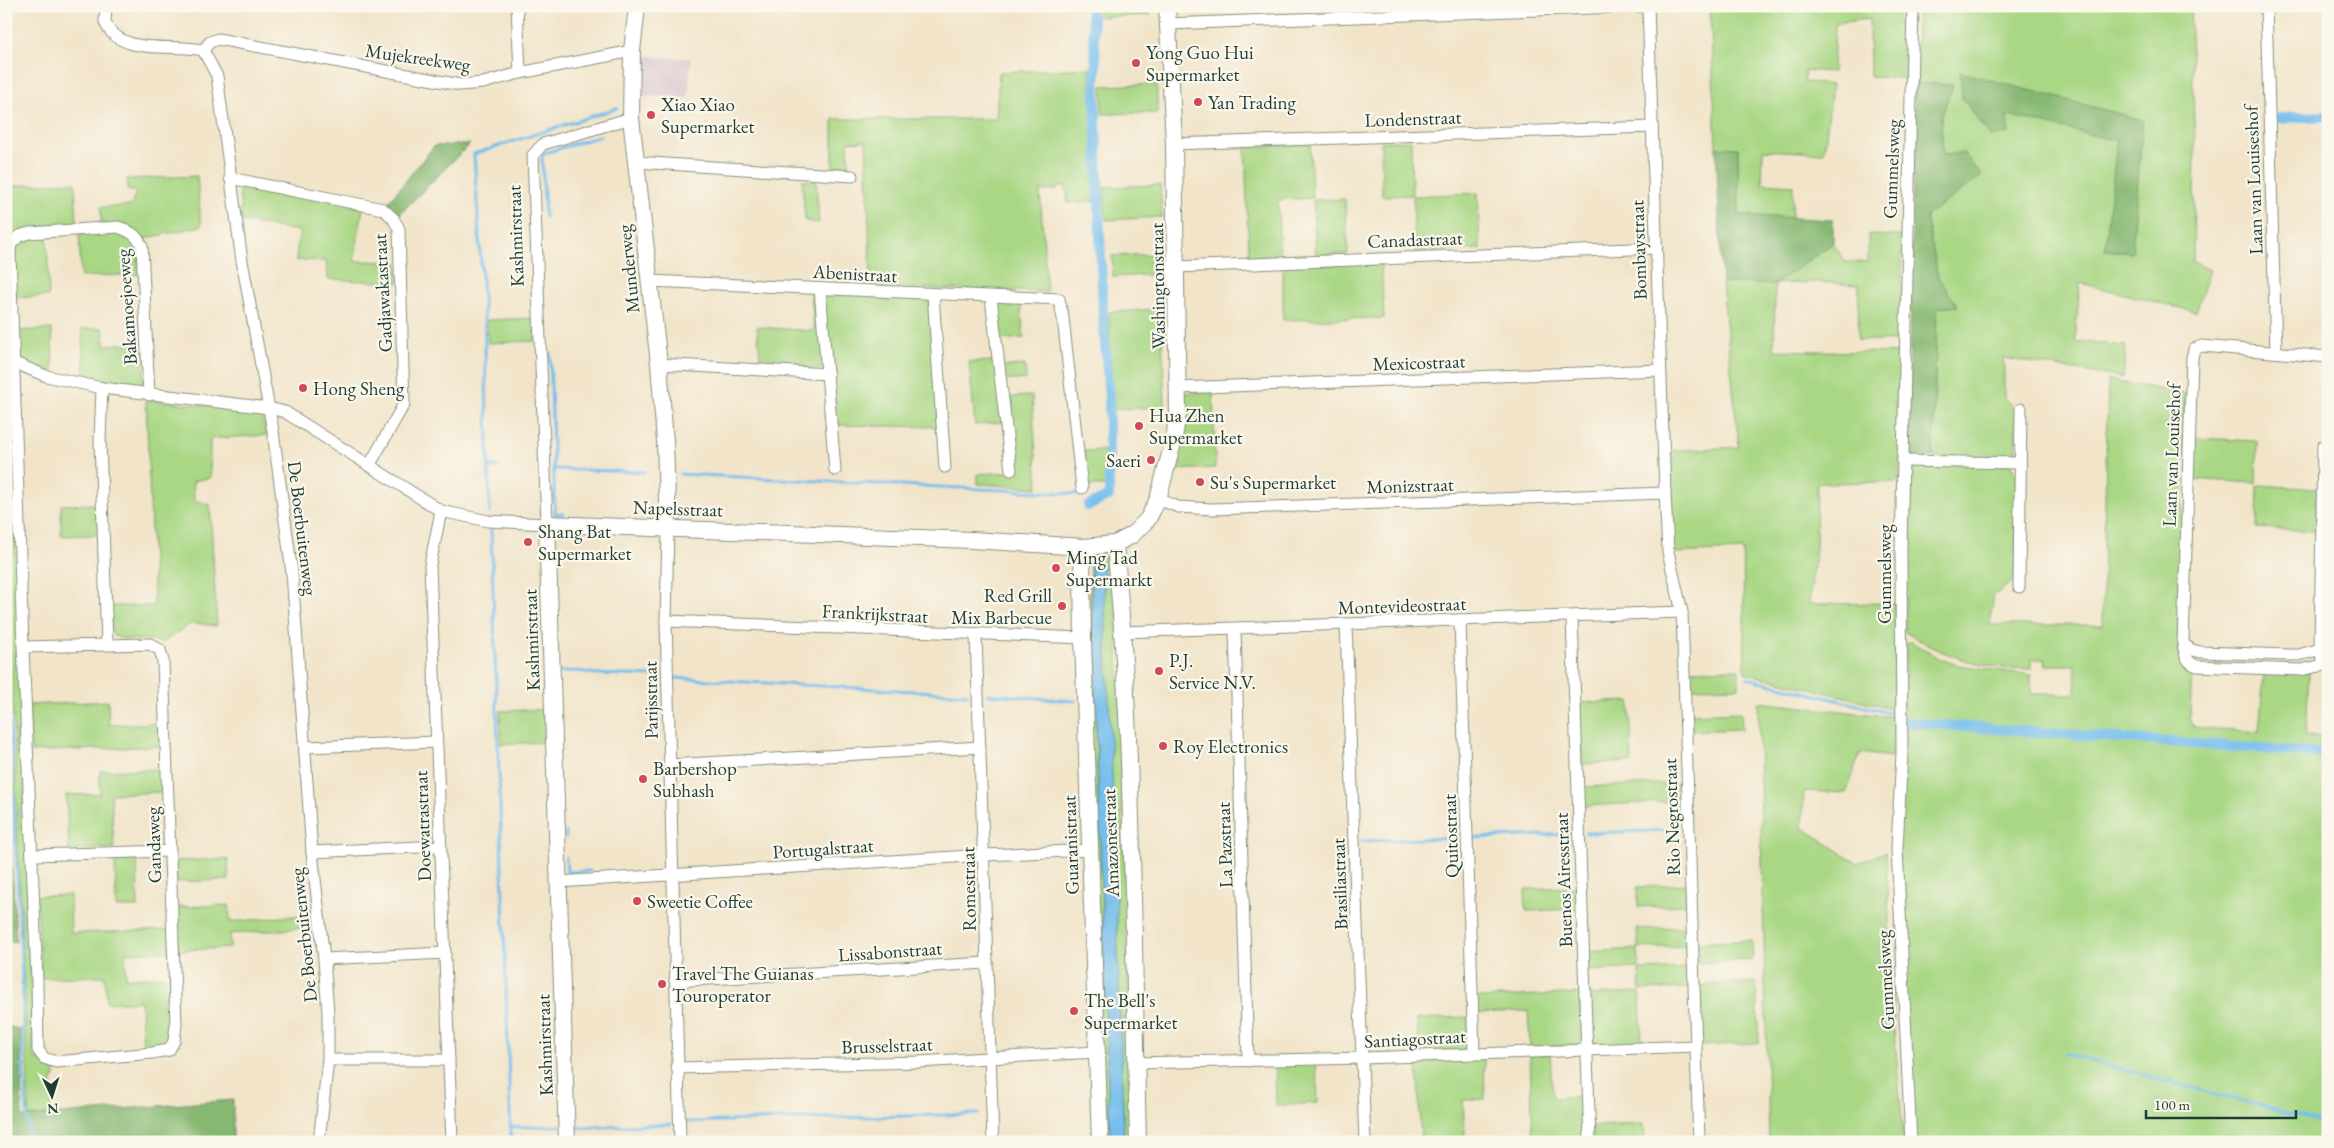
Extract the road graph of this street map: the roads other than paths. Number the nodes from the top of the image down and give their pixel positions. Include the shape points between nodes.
1 (106, 6) edge
2 (517, 6) edge
3 (637, 6) edge
4 (1167, 6) edge
5 (1646, 6) edge
6 (1913, 6) edge
7 (2266, 6) edge
8 (1168, 24) junction
9 (203, 50) junction
10 (632, 50) junction
11 (520, 73) junction
12 (631, 118) junction
13 (1652, 127) junction
14 (1174, 144) junction
15 (636, 162) junction
16 (852, 176) dead end
17 (230, 178) junction
18 (1656, 248) junction
19 (1176, 267) junction
20 (649, 281) junction
21 (820, 289) junction
22 (932, 294) junction
23 (991, 297) junction
24 (2276, 352) junction
25 (2328, 357) edge
26 (10, 361) edge
27 (659, 364) junction
28 (1660, 370) junction
29 (828, 374) junction
30 (102, 388) junction
31 (1178, 388) junction
32 (149, 396) junction
33 (269, 408) junction
34 (2021, 409) dead end
35 (2324, 446) dead end
36 (1903, 461) junction
37 (2020, 463) junction
38 (369, 466) junction
39 (945, 467) dead end
40 (834, 470) dead end
41 (1011, 470) dead end
42 (1082, 488) dead end
43 (1665, 493) junction
44 (1158, 499) junction
45 (441, 510) junction
46 (548, 524) junction
47 (668, 528) junction
48 (1115, 544) junction
49 (1084, 547) junction
50 (2019, 587) dead end
51 (1682, 612) junction
52 (1572, 618) junction
53 (1460, 620) junction
54 (666, 621) junction
55 (1346, 624) junction
56 (1235, 629) junction
57 (1122, 632) junction
58 (976, 635) junction
59 (1083, 638) junction
60 (107, 643) junction
61 (2183, 644) junction
62 (23, 647) junction
63 (2324, 649) edge
64 (2326, 665) edge
65 (436, 742) junction
66 (306, 747) junction
67 (980, 747) junction
68 (669, 765) junction
69 (440, 846) junction
70 (1090, 850) junction
71 (170, 851) junction
72 (312, 852) junction
73 (33, 855) junction
74 (985, 855) junction
75 (672, 876) junction
76 (558, 882) junction
77 (444, 953) junction
78 (324, 959) junction
79 (987, 962) junction
80 (675, 981) junction
81 (1696, 1046) junction
82 (1586, 1049) junction
83 (1097, 1052) junction
84 (1474, 1052) junction
85 (44, 1058) joint
86 (991, 1058) junction
87 (1362, 1058) junction
88 (328, 1060) junction
89 (448, 1060) junction
90 (1248, 1061) junction
91 (1136, 1063) junction
92 (678, 1068) junction
93 (319, 1142) edge
94 (452, 1142) edge
95 (567, 1142) edge
96 (680, 1142) edge
97 (993, 1142) edge
98 (1100, 1142) edge
99 (1138, 1142) edge
100 (1365, 1142) edge
101 (1590, 1142) edge
102 (1699, 1142) edge
103 (1912, 1142) edge

1 - 9 street via 105,22 118,40
2 - 11 street
3 - 10 street, Munderweg
4 - 8 street, Washingtonstraat
5 - 8 street
5 - 13 street, Bombaystraat
6 - 36 street, Gummelsweg
7 - 24 street, Laan van Louiseshof
8 - 14 street, Washingtonstraat
9 - 11 street, Mujekreekweg via 218,39 460,84 483,83
9 - 17 street, De Boerbuitenweg via 217,76
10 - 11 street, Mujekreekweg
10 - 12 street, Munderweg
12 - 15 street, Munderweg
12 - 46 street, Kashmirstraat via 543,144 533,155
13 - 14 street, Londenstraat
13 - 18 street, Bombaystraat
14 - 19 street, Washingtonstraat
15 - 16 street
15 - 20 street, Munderweg
17 - 33 street, De Boerbuitenweg
17 - 38 street, Gadjawakastraat via 383,209 399,229 404,404
18 - 19 street, Canadastraat
18 - 28 street, Bombaystraat
19 - 31 street, Washingtonstraat
20 - 21 street, Abenistraat
20 - 27 street, Munderweg
21 - 22 street, Abenistraat
21 - 29 street
22 - 23 street, Abenistraat
22 - 39 street
23 - 41 street
23 - 42 street, Abenistraat via 1060,299
24 - 25 street
24 - 61 street, Laan van Louisehof via 2202,346 2194,350
26 - 30 street, Napelsstraat via 46,376
26 - 32 street, Bakamoejoeweg via 10,244 29,233 118,227 131,231 142,246
26 - 62 street, Bakamoejoeweg
27 - 29 street
27 - 47 street, Munderweg
28 - 31 street, Mexicostraat
28 - 43 street, Bombaystraat
29 - 40 street
30 - 32 street, Napelsstraat
30 - 60 street via 100,440
31 - 44 street, Washingtonstraat via 1173,443
32 - 33 street, Napelsstraat
33 - 38 street, Napelsstraat via 285,412
33 - 66 street, De Boerbuitenweg via 292,573
34 - 37 street
35 - 63 street
36 - 37 street
36 - 103 street, Gummelsweg via 1902,753 1897,848
37 - 50 street
38 - 45 street, Napelsstraat
43 - 44 street, Monizstraat via 1212,509 1178,507
43 - 51 street, Rio Negrostraat via 1668,552
44 - 48 street, Washingtonstraat via 1138,530
45 - 46 street, Napelsstraat via 488,521
45 - 65 street, Doewatrastraat via 430,565
46 - 47 street, Napelsstraat
46 - 76 street, Kashmirstraat
47 - 49 street, Napelsstraat
47 - 54 street, Parijsstraat
48 - 49 street, Napelsstraat
48 - 57 street, Amazonestraat
49 - 59 street, Guaranistraat
51 - 52 street, Montevideostraat
51 - 81 street, Rio Negrostraat
52 - 53 street, Montevideostraat
52 - 82 street, Buenos Airesstraat
53 - 55 street, Montevideostraat
53 - 84 street, Quitostraat
54 - 58 street, Frankrijkstraat
54 - 68 street, Parijsstraat
55 - 56 street, Montevideostraat
55 - 87 street, Brasiliastraat
56 - 57 street, Montevideostraat
56 - 90 street, La Pazstraat
57 - 91 street, Amazonestraat
58 - 59 street, Frankrijkstraat
58 - 67 street, Romestraat
59 - 70 street, Guaranistraat
60 - 62 street, Gandaweg
60 - 71 street, Gandaweg via 150,644 160,650
61 - 63 street via 2201,652 2288,656
61 - 64 street, Laan van Louisehof via 2185,657 2197,666 2289,670
62 - 73 street, Bakamoejoeweg
63 - 64 street
65 - 66 street
65 - 69 street, Doewatrastraat
66 - 72 street, De Boerbuitenweg
67 - 68 street
67 - 74 street, Romestraat
68 - 75 street, Parijsstraat
69 - 72 street
69 - 77 street, Doewatrastraat
70 - 74 street, Portugalstraat
70 - 83 street, Guaranistraat
71 - 73 street
71 - 85 street, Gandaweg via 176,1025 172,1046 169,1050 152,1053 56,1062
72 - 78 street, De Boerbuitenweg
73 - 85 street, Bakamoejoeweg via 38,1050
74 - 75 street, Portugalstraat
74 - 79 street, Romestraat
75 - 76 street, Portugalstraat
75 - 80 street, Parijsstraat
76 - 95 street, Kashmirstraat
77 - 78 street
77 - 89 street, Doewatrastraat
78 - 88 street, De Boerbuitenweg
79 - 80 street, Lissabonstraat
79 - 86 street, Romestraat
80 - 92 street, Parijsstraat
81 - 82 street, Santiagostraat
81 - 102 street, Rio Negrostraat
82 - 84 street, Santiagostraat
82 - 101 street, Buenos Airesstraat
83 - 86 street, Brusselstraat
83 - 98 street, Guaranistraat
84 - 87 street, Santiagostraat
86 - 92 street, Brusselstraat
86 - 97 street, Romestraat
87 - 90 street, Santiagostraat
87 - 100 street, Brasiliastraat
88 - 89 street
88 - 93 street, De Boerbuitenweg
89 - 94 street, Doewatrastraat
90 - 91 street, Santiagostraat
91 - 99 street, Amazonestraat
92 - 96 street, Parijsstraat

